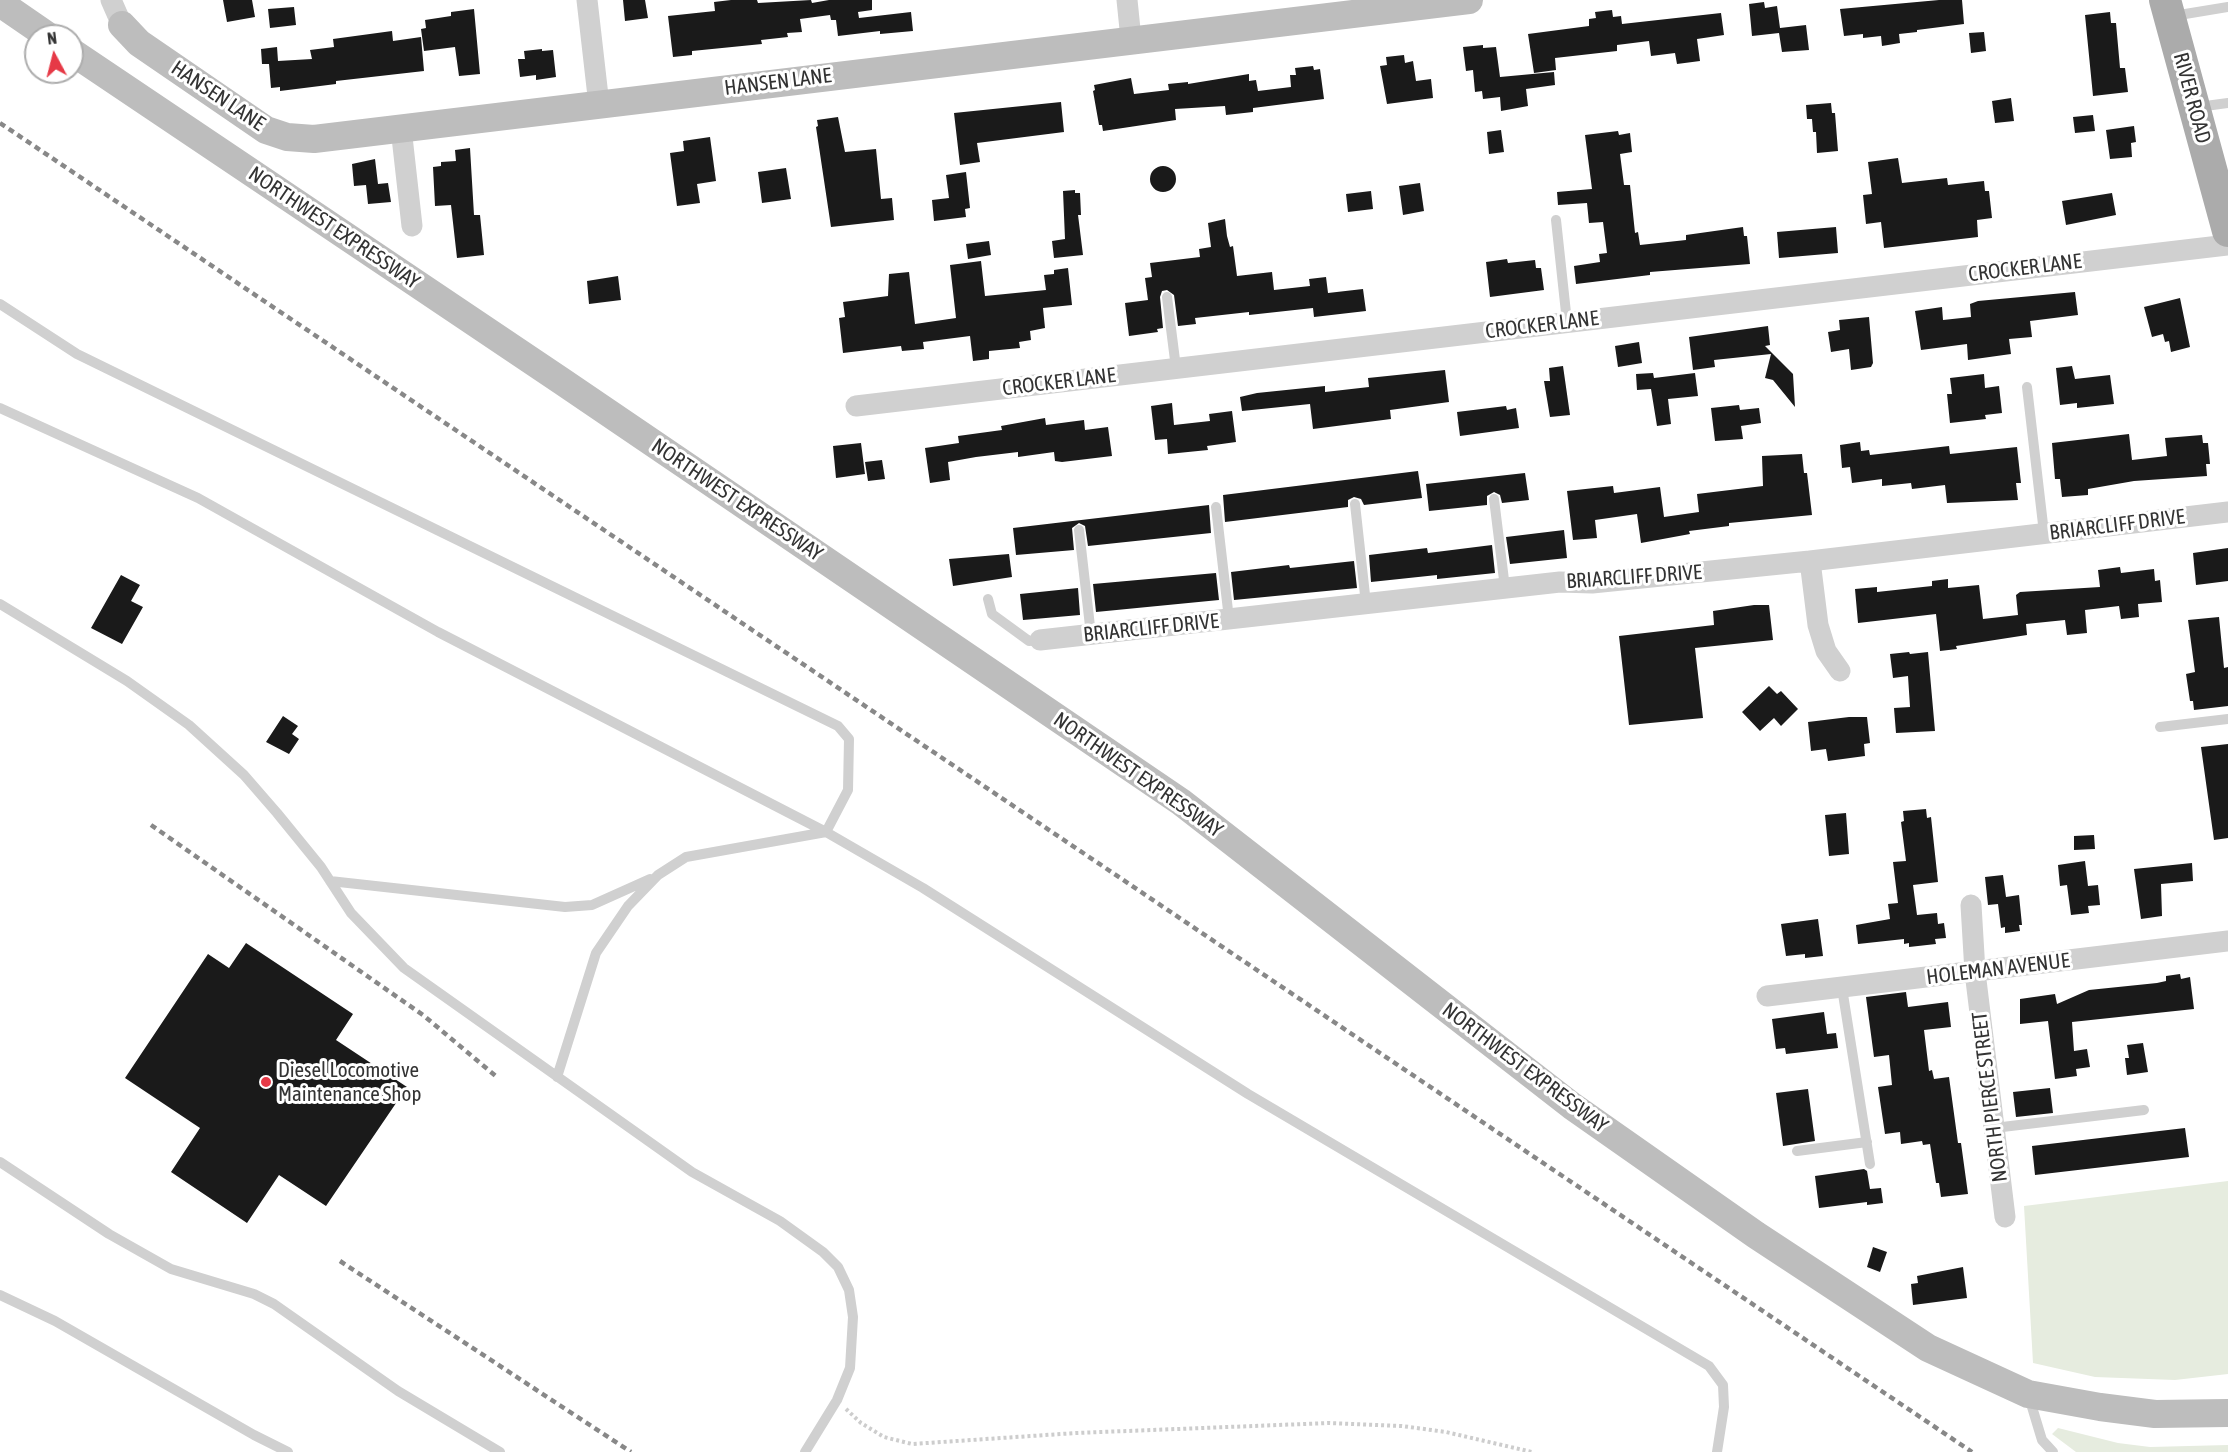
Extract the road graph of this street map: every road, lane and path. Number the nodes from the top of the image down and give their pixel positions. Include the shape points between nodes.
1 (587, 0) edge
2 (1127, 0) edge
3 (1469, 0) edge
4 (0, 3) edge
5 (2228, 7) edge
6 (2167, 8) edge
7 (116, 12) edge
8 (31, 24) edge
9 (1131, 39) junction
10 (84, 60) edge
11 (2228, 103) edge
12 (598, 105) junction
13 (2194, 108) junction
14 (401, 128) junction
15 (1556, 220) dead end
16 (412, 226) dead end
17 (2228, 231) edge
18 (2228, 245) edge
19 (1167, 297) dead end
20 (0, 304) edge
21 (1568, 322) junction
22 (1176, 368) junction
23 (2027, 387) dead end
24 (856, 406) dead end
25 (0, 408) edge
26 (1494, 500) dead end
27 (1355, 504) dead end
28 (1216, 507) dead end
29 (2228, 512) edge
30 (1079, 530) dead end
31 (2044, 533) junction
32 (1810, 561) junction
33 (1505, 588) junction
34 (988, 599) dead end
35 (0, 604) edge
36 (1366, 604) junction
37 (1229, 619) junction
38 (1091, 635) junction
39 (1040, 640) joint
40 (1840, 671) dead end
41 (2228, 719) edge
42 (2160, 727) dead end
43 (826, 832) junction
44 (657, 875) junction
45 (330, 881) junction
46 (1971, 905) dead end
47 (2228, 941) edge
48 (1976, 972) junction
49 (1842, 988) junction
50 (1767, 996) dead end
51 (557, 1077) junction
52 (2144, 1110) dead end
53 (1994, 1128) junction
54 (1867, 1142) junction
55 (1797, 1151) dead end
56 (0, 1162) edge
57 (1870, 1164) dead end
58 (2005, 1217) dead end
59 (3, 1294) edge
60 (2028, 1394) junction
61 (837, 1400) junction
62 (2228, 1413) edge
63 (288, 1452) edge
64 (500, 1452) edge
65 (805, 1452) edge
66 (1533, 1452) edge
67 (1717, 1452) edge
68 (2053, 1452) edge

1 - 12 street
2 - 9 street
3 - 9 main road, HANSEN LANE
4 - 8 main road
5 - 6 lane
6 - 13 main road, RIVER ROAD
7 - 14 main road, HANSEN LANE via 139,43 266,130 287,137 314,139
9 - 12 main road, HANSEN LANE
10 - 60 main road, NORTHWEST EXPRESSWAY via 1181,802 1572,1106 1756,1235 1928,1348
11 - 13 lane
12 - 14 main road, HANSEN LANE
13 - 17 main road, RIVER ROAD
14 - 16 street
15 - 21 lane
18 - 21 street, CROCKER LANE
19 - 22 lane
20 - 43 lane via 77,354 838,726 849,740 848,790
21 - 22 street, CROCKER LANE
22 - 24 street, CROCKER LANE
23 - 31 lane
25 - 43 lane via 198,498 438,632
26 - 33 lane
27 - 36 lane
28 - 37 lane
29 - 31 street, BRIARCLIFF DRIVE
30 - 38 lane
31 - 32 street, BRIARCLIFF DRIVE
32 - 33 street, BRIARCLIFF DRIVE
32 - 40 street via 1818,625 1826,651
33 - 36 street, BRIARCLIFF DRIVE
34 - 39 lane via 992,614 1029,641
35 - 45 lane via 117,675 189,725 244,775
36 - 37 street, BRIARCLIFF DRIVE
37 - 38 street, BRIARCLIFF DRIVE
38 - 39 street, BRIARCLIFF DRIVE
41 - 42 lane
43 - 44 lane via 686,858
43 - 67 lane via 923,888 1248,1094 1709,1366 1723,1385
44 - 45 lane via 592,905 565,907
44 - 51 lane via 627,906 596,953
45 - 51 lane via 351,913 404,968
46 - 48 street, NORTH PIERCE STREET
47 - 48 street, HOLEMAN AVENUE
48 - 49 street, HOLEMAN AVENUE
48 - 53 street, NORTH PIERCE STREET
49 - 50 street, HOLEMAN AVENUE
49 - 54 lane
51 - 61 lane via 692,1172 780,1221 838,1267 849,1290 853,1317 850,1368
52 - 53 lane
53 - 58 street, NORTH PIERCE STREET
54 - 55 lane
54 - 57 lane
56 - 64 lane via 109,1234 171,1269 254,1294 274,1304 398,1391
59 - 63 lane
60 - 62 main road, NORTHWEST EXPRESSWAY via 2155,1414
60 - 68 lane via 2042,1440
61 - 65 lane
61 - 66 path via 861,1423 884,1437 912,1444 1329,1423 1446,1432

